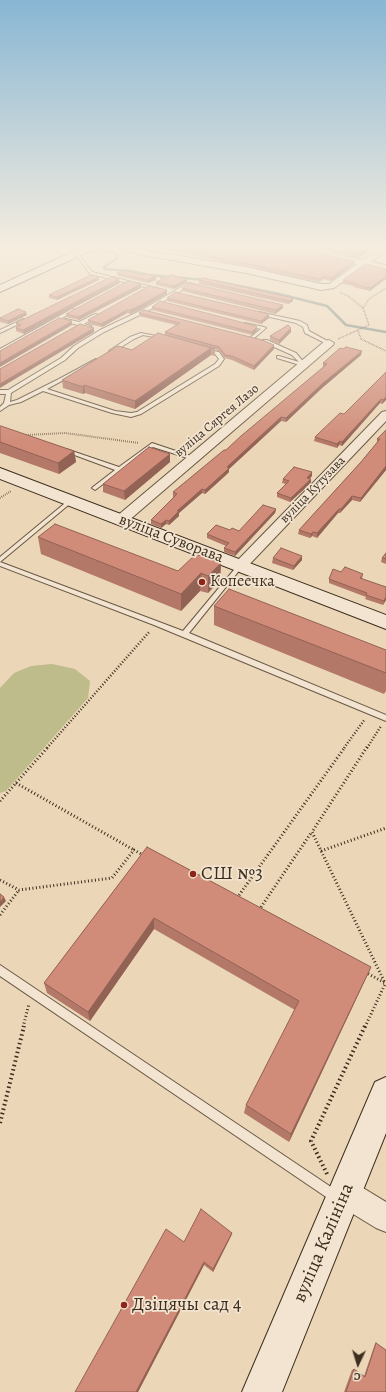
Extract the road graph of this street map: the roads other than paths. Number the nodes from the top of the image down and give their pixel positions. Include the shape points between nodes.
1 (68, 313) edge
2 (100, 313) edge
3 (140, 313) edge
4 (256, 313) edge
5 (32, 317) edge
6 (58, 318) junction
7 (241, 323) edge
8 (80, 324) junction
9 (73, 328) edge
10 (102, 330) junction
11 (0, 332) edge
12 (245, 336) edge
13 (253, 338) junction
14 (169, 340) edge
15 (329, 343) joint
16 (0, 345) edge
17 (11, 345) junction
18 (196, 347) edge
19 (0, 351) edge
20 (106, 353) edge
21 (279, 356) dead end
22 (100, 357) edge
23 (304, 365) junction
24 (42, 389) junction
25 (0, 392) edge
26 (9, 392) junction
27 (7, 404) junction
28 (0, 408) edge
29 (386, 414) edge
30 (61, 448) edge
31 (194, 458) junction
32 (119, 469) junction
33 (0, 473) edge
34 (95, 488) dead end
35 (70, 501) junction
36 (122, 519) junction
37 (0, 560) edge
38 (0, 564) edge
39 (240, 566) junction
40 (386, 622) edge
41 (184, 634) junction
42 (386, 718) edge
43 (0, 970) edge
44 (386, 1093) edge
45 (343, 1197) junction
46 (386, 1218) edge
47 (262, 1392) edge

1 - 6 lane
2 - 8 lane
3 - 10 lane
4 - 15 lane via 298,322 305,326 307,332
5 - 11 lane
6 - 8 lane
6 - 17 lane
7 - 13 lane via 264,328
8 - 9 lane
8 - 10 lane
10 - 26 lane via 63,359
12 - 13 lane
13 - 23 lane via 294,354
14 - 20 lane via 143,334
15 - 23 street, вуліца Сяргея Лазо
16 - 17 lane
17 - 19 lane
18 - 24 lane via 217,353 222,359 217,365 139,413 131,415 114,412
21 - 23 lane
22 - 24 lane
23 - 31 street, вуліца Сяргея Лазо
24 - 27 lane
25 - 26 lane
26 - 27 lane
27 - 28 lane
29 - 39 street, вуліца Кутузава
30 - 32 lane
31 - 32 lane via 152,445
31 - 36 street, вуліца Сяргея Лазо
32 - 34 lane
33 - 35 main road, вуліца Суворава
35 - 36 main road, вуліца Суворава
35 - 37 lane
36 - 39 main road, вуліца Суворава
38 - 41 lane
39 - 40 main road, вуліца Суворава
39 - 41 lane
41 - 42 lane
43 - 45 lane
44 - 45 main road, вуліца Калініна
45 - 46 street
45 - 47 main road, вуліца Калініна

